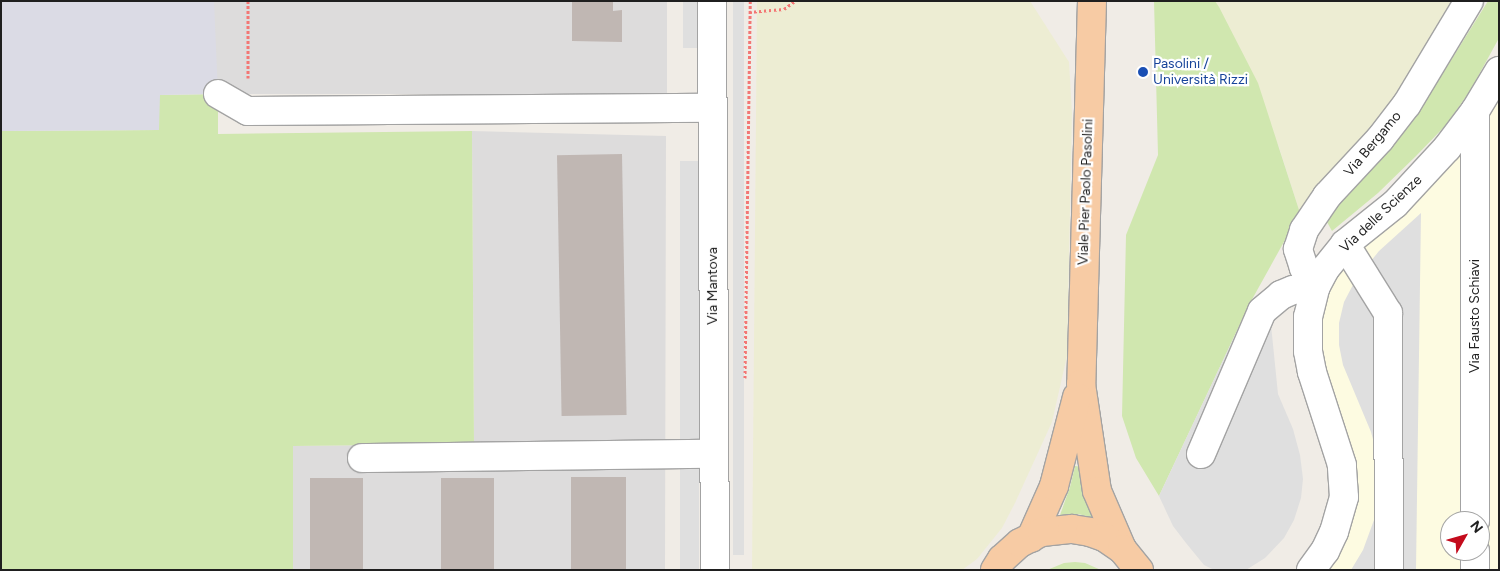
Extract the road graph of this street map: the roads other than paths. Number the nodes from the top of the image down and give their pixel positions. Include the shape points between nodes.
1 (712, 1) edge
2 (1092, 1) edge
3 (1469, 1) edge
4 (1499, 71) edge
5 (218, 94) dead end
6 (712, 108) junction
7 (1475, 110) junction
8 (1345, 244) junction
9 (1316, 286) junction
10 (1081, 384) junction
11 (714, 454) junction
12 (1201, 454) dead end
13 (362, 458) dead end
14 (1475, 511) edge
15 (1031, 538) junction
16 (1122, 549) junction
17 (715, 570) edge
18 (995, 570) edge
19 (1139, 570) edge
20 (1311, 570) edge
21 (1389, 570) edge

1 - 6 street, Via Mantova
2 - 10 main road, Viale Pier Paolo Pasolini
3 - 9 street, Via Bergamo via 1407,104 1380,139 1327,196 1304,230 1298,249 1304,268
4 - 7 street, Via delle Scienze
5 - 6 street via 248,111
6 - 11 street, Via Mantova
7 - 8 street, Via delle Scienze via 1447,148 1401,197
7 - 14 street, Via Fausto Schiavi
8 - 9 street, Via delle Scienze
8 - 21 street via 1388,313
9 - 12 street via 1281,295 1262,311
9 - 20 street, Via delle Scienze via 1308,318 1308,351 1342,465 1344,489 1334,532
10 - 15 main road, Viale Pier Paolo Pasolini via 1054,486
10 - 16 main road, Viale Pier Paolo Pasolini via 1097,491
11 - 13 street
11 - 17 street, Via Mantova
15 - 16 main road via 1056,529 1072,529 1090,532
15 - 18 main road via 1008,553
16 - 19 main road

